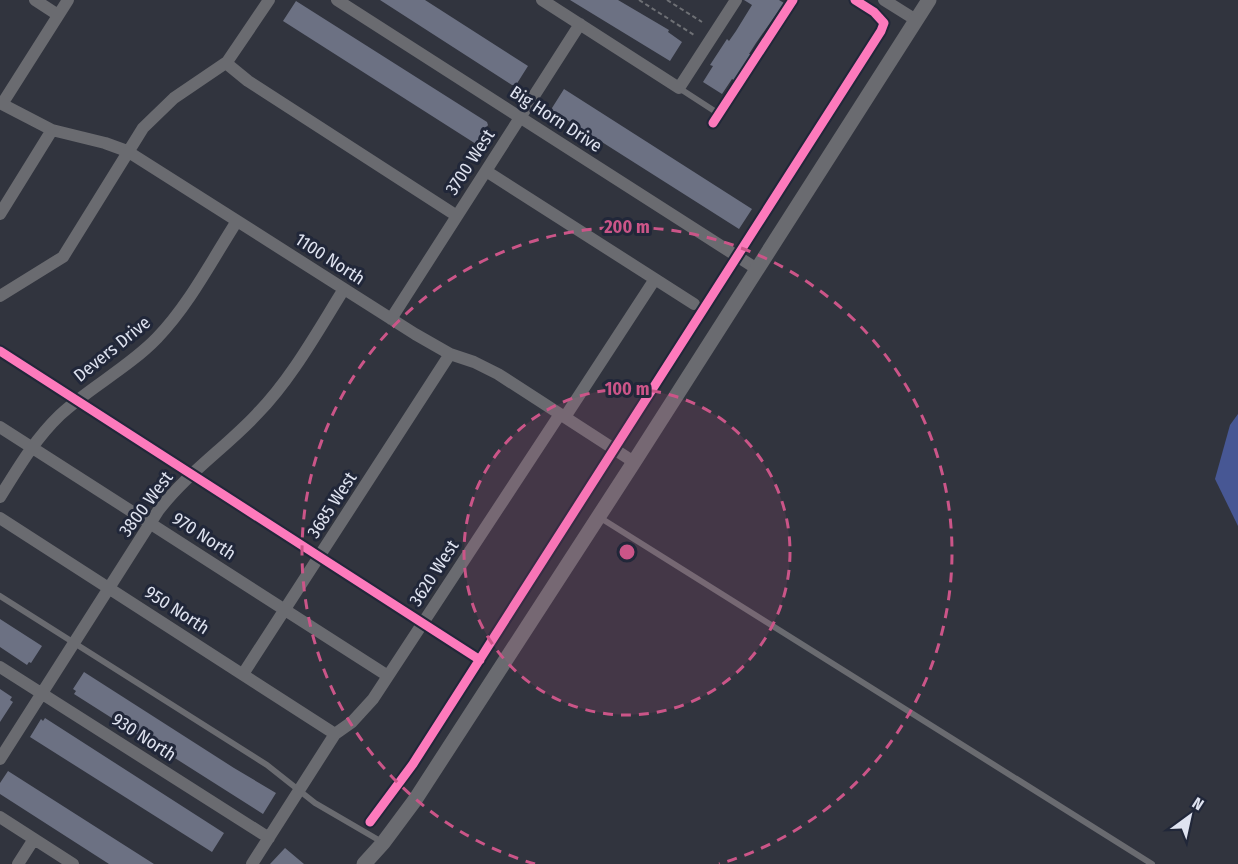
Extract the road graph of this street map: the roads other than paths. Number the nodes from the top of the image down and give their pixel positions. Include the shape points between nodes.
1 (35, 0) edge
2 (68, 0) edge
3 (269, 0) edge
4 (337, 0) edge
5 (542, 0) edge
6 (736, 0) edge
7 (884, 0) edge
8 (929, 0) edge
9 (58, 15) junction
10 (916, 20) junction
11 (580, 24) junction
12 (226, 63) junction
13 (679, 88) junction
14 (1, 103) edge
15 (716, 112) dead end
16 (520, 117) junction
17 (52, 130) junction
18 (127, 151) junction
19 (486, 171) junction
20 (0, 214) edge
21 (457, 216) junction
22 (237, 221) junction
23 (757, 269) junction
24 (655, 279) junction
25 (344, 289) junction
26 (0, 296) edge
27 (694, 304) dead end
28 (391, 319) junction
29 (450, 354) junction
30 (562, 416) junction
31 (0, 427) edge
32 (32, 447) junction
33 (634, 462) junction
34 (0, 497) edge
35 (599, 517) junction
36 (0, 518) edge
37 (151, 524) junction
38 (109, 588) junction
39 (0, 596) edge
40 (286, 610) junction
41 (74, 643) junction
42 (0, 667) edge
43 (243, 674) junction
44 (388, 676) junction
45 (42, 693) junction
46 (335, 734) junction
47 (0, 759) edge
48 (298, 790) junction
49 (0, 817) edge
50 (270, 838) junction
51 (34, 839) junction
52 (383, 843) junction
53 (18, 864) edge
54 (72, 864) edge
55 (252, 864) edge
56 (364, 864) edge
57 (1152, 864) edge

1 - 9 street
2 - 9 street
3 - 12 street
4 - 16 street, Big Horn Drive
5 - 11 street
6 - 13 street
7 - 10 street
8 - 10 street
9 - 14 street
10 - 23 street
11 - 13 street
11 - 16 street, 3700 West
12 - 18 street via 163,107
12 - 21 street
13 - 15 lane
14 - 17 street, 1100 North
16 - 19 street, 3700 West
16 - 23 street, Big Horn Drive
17 - 18 street, 1100 North
17 - 20 street
18 - 22 street, 1100 North
18 - 26 street via 63,257
19 - 21 street, 3700 West
19 - 24 street
21 - 28 street, 3700 West
22 - 25 street, 1100 North
22 - 32 street, Devers Drive via 178,313 158,337 61,414
23 - 33 street
24 - 27 street
24 - 30 street, 3620 West
25 - 28 street, 1100 North
25 - 37 street, 3800 West via 268,402 176,489
28 - 29 street, 1100 North
29 - 30 street, 1100 North via 485,367
29 - 40 street, 3685 West
30 - 33 street, 1100 North
30 - 44 street, 3620 West
31 - 32 street, 970 North
32 - 34 street, Devers Drive
32 - 37 street, 970 North
33 - 35 street
35 - 52 street
35 - 57 lane
36 - 38 street, 950 North
37 - 38 street, 3800 West
37 - 40 street, 970 North
38 - 41 street, 3800 West
38 - 43 street, 950 North
39 - 41 lane
40 - 43 street, 3685 West
40 - 44 street, 970 North
41 - 45 street, 3800 West
41 - 48 lane via 267,765
42 - 45 street, 930 North
43 - 46 street, 950 North
44 - 46 street, 3620 West via 352,722
45 - 47 street, 3800 West
45 - 50 street, 930 North
46 - 48 street, 3620 West
48 - 50 street, 3620 West
48 - 52 lane
49 - 51 street
50 - 55 street, 3620 West
51 - 53 street
51 - 54 street
52 - 56 street

